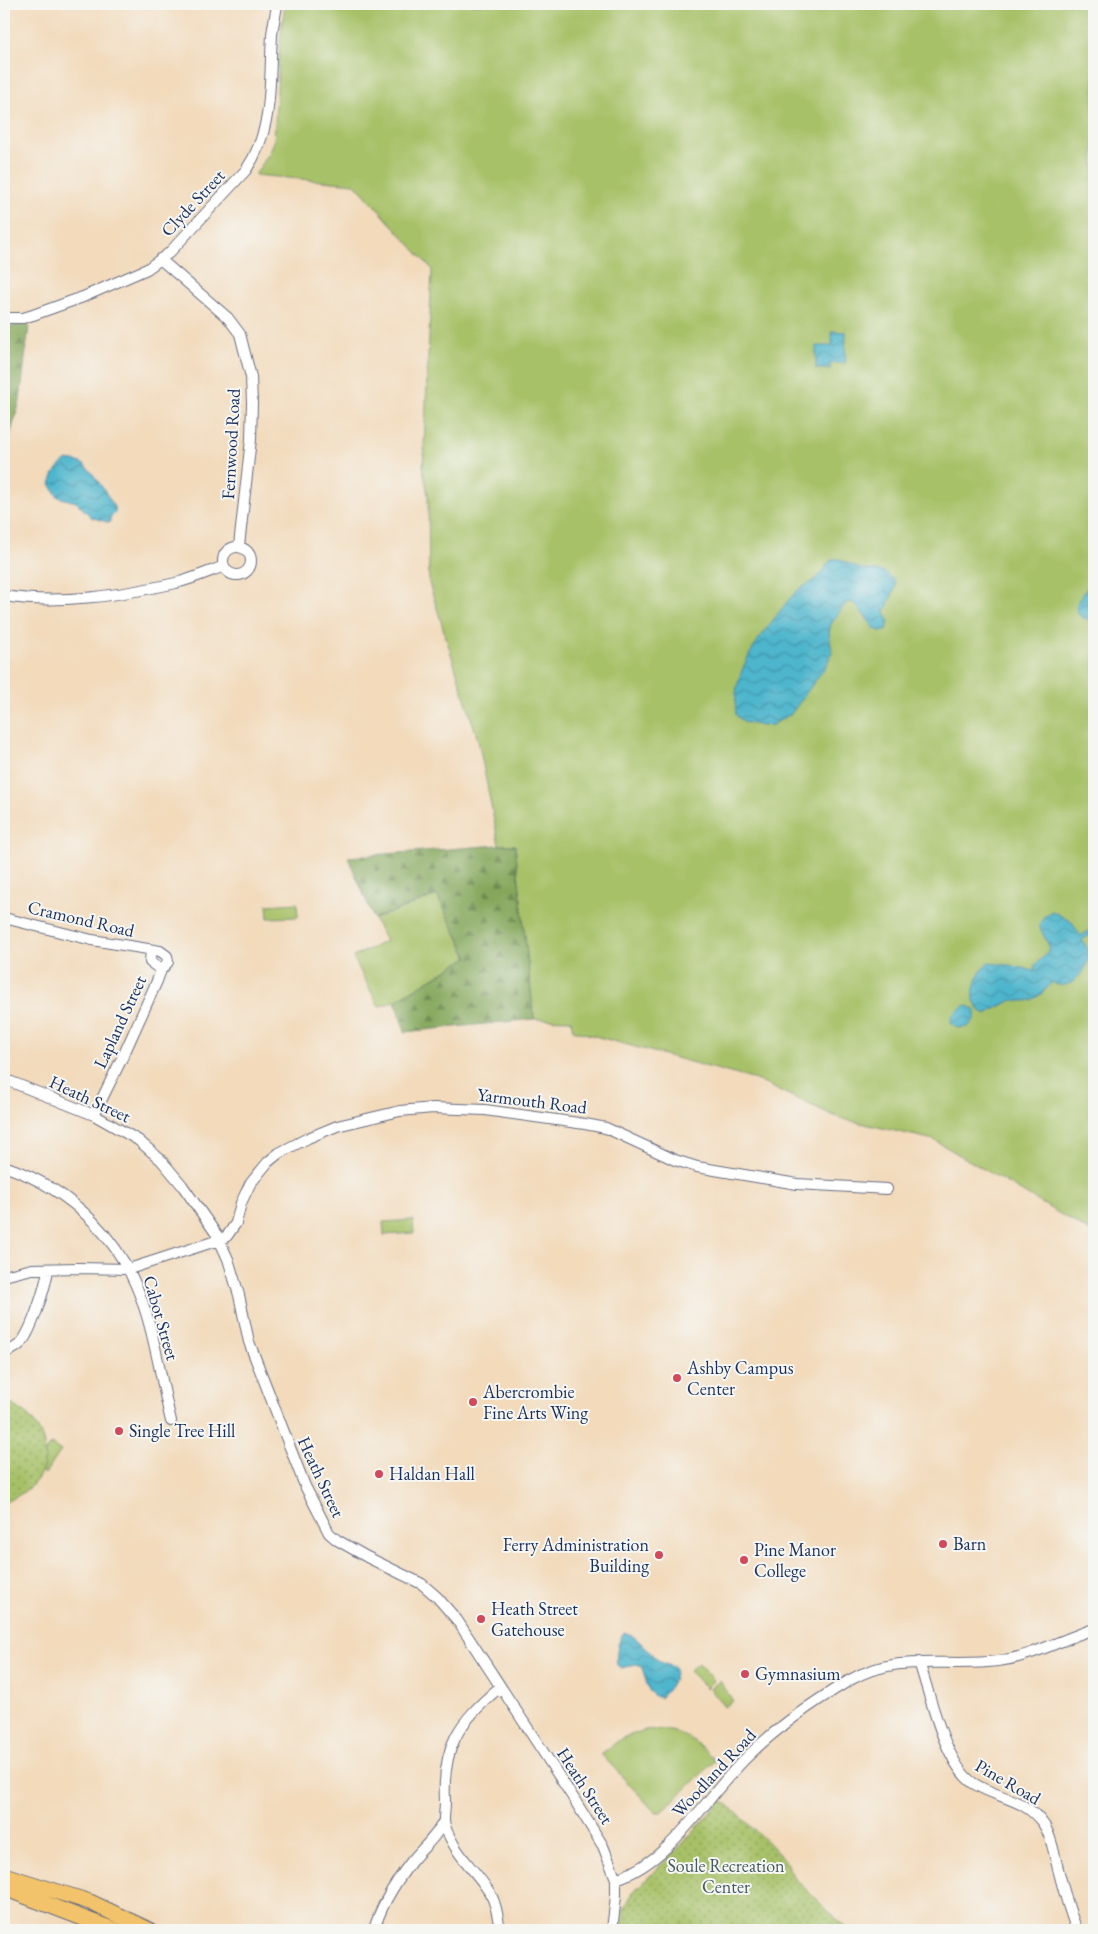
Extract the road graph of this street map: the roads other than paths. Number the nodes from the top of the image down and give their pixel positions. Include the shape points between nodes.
1 (277, 4) edge
2 (160, 259) junction
3 (4, 318) edge
4 (239, 546) junction
5 (224, 566) junction
6 (4, 596) edge
7 (4, 918) edge
8 (151, 951) junction
9 (161, 970) junction
10 (4, 1079) edge
11 (94, 1115) junction
12 (4, 1166) edge
13 (887, 1189) dead end
14 (219, 1240) junction
15 (48, 1269) junction
16 (129, 1269) junction
17 (4, 1276) edge
18 (4, 1352) edge
19 (171, 1421) dead end
20 (1094, 1628) edge
21 (919, 1662) junction
22 (500, 1687) junction
23 (444, 1822) junction
24 (4, 1875) edge
25 (616, 1879) junction
26 (4, 1888) edge
27 (114, 1930) edge
28 (149, 1930) edge
29 (374, 1930) edge
30 (500, 1930) edge
31 (612, 1930) edge
32 (1077, 1930) edge

1 - 2 street, Clyde Street via 265,130 255,157 242,176
2 - 3 street, Clyde Street via 147,269 84,297 23,318
2 - 4 street, Fernwood Road via 228,318 240,334 251,377 252,403
4 - 5 street via 227,550
4 - 5 street via 250,554 250,568 238,575 230,573
5 - 6 street via 178,582 91,597 45,600
7 - 8 street, Cramond Road
8 - 9 street, Lapland Street via 150,962
8 - 9 street, Lapland Street via 160,951 167,956 168,962
9 - 11 street, Lapland Street
10 - 11 street, Heath Street
11 - 14 street, Heath Street via 138,1140 161,1160
12 - 16 street, Cabot Street via 48,1185 72,1201 92,1220
13 - 14 street, Yarmouth Road via 797,1184 697,1167 606,1128 485,1110 433,1108 400,1111 337,1126 279,1153 250,1184 236,1223 227,1236
14 - 16 street
14 - 22 street, Heath Street via 239,1295 249,1342 305,1486 329,1533 429,1590 456,1620
15 - 16 street
15 - 17 street
15 - 18 street via 27,1332 16,1348
16 - 19 street, Cabot Street via 146,1313
20 - 21 street, Woodland Road via 1036,1651 999,1661
21 - 25 street, Woodland Road via 893,1664 868,1671 818,1701 749,1754 659,1853 638,1870
21 - 32 street, Pine Road via 946,1745 962,1774 981,1788 1021,1804 1044,1826
22 - 23 street via 471,1714 454,1739 446,1759
22 - 25 street, Heath Street via 596,1833
23 - 29 street via 382,1905
23 - 30 street via 453,1844 492,1897
24 - 28 highway via 90,1902
25 - 31 street, Heath Street
26 - 27 highway

